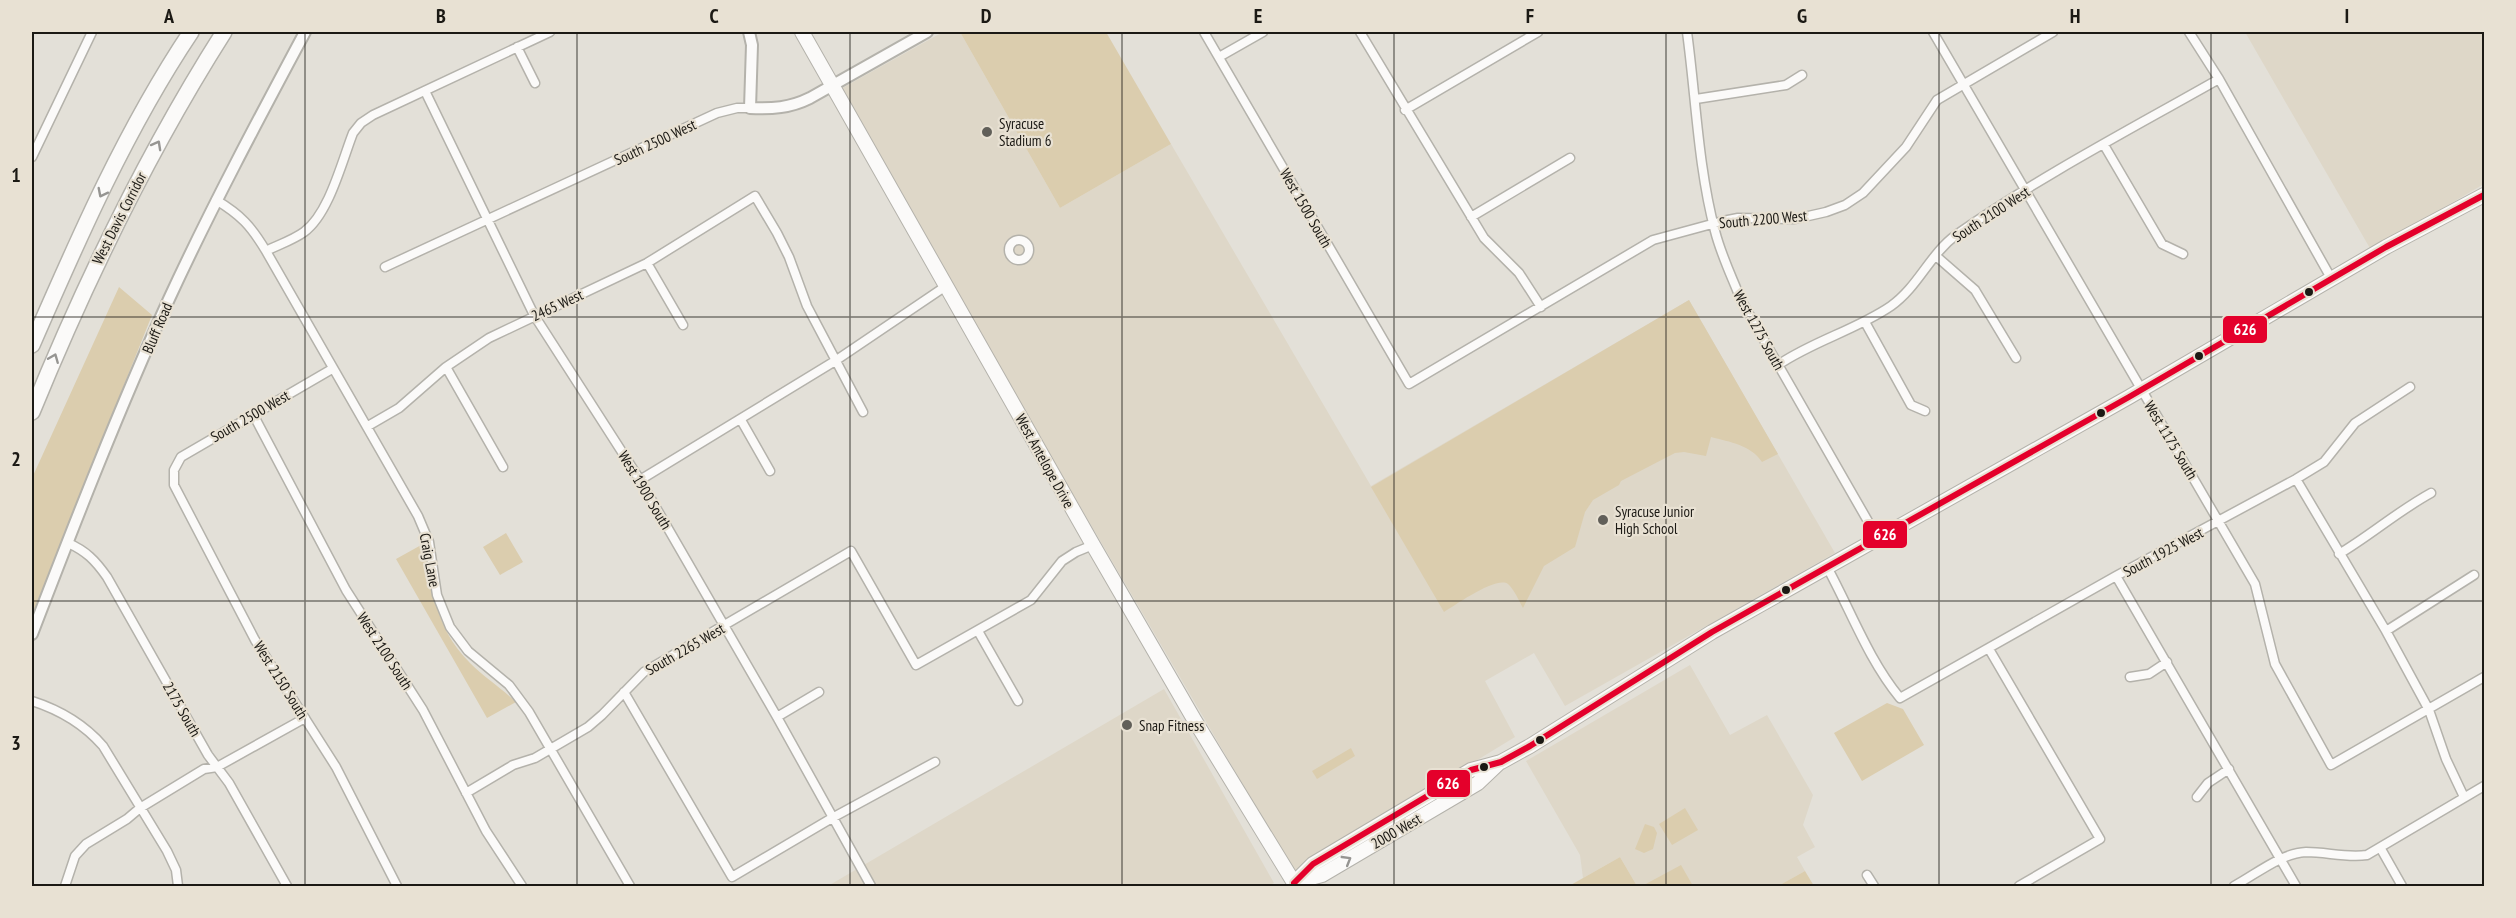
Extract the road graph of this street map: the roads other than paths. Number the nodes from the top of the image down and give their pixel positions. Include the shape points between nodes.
1 (92, 32) edge
2 (224, 32) edge
3 (230, 32) edge
4 (305, 32) edge
5 (549, 32) edge
6 (749, 32) edge
7 (802, 32) edge
8 (927, 32) edge
9 (1204, 32) edge
10 (1263, 32) edge
11 (1360, 32) edge
12 (1538, 32) edge
13 (1687, 32) edge
14 (1933, 32) edge
15 (2053, 32) edge
16 (2189, 32) edge
17 (190, 33) edge
18 (517, 47) junction
19 (1219, 57) junction
20 (207, 58) junction
21 (1802, 75) dead end
22 (2219, 79) junction
23 (535, 83) dead end
24 (1962, 84) junction
25 (832, 85) junction
26 (425, 91) junction
27 (1696, 99) junction
28 (750, 108) junction
29 (1405, 110) junction
30 (2104, 145) junction
31 (32, 157) edge
32 (1570, 158) dead end
33 (2026, 191) junction
34 (2484, 195) edge
35 (216, 200) junction
36 (1471, 217) junction
37 (488, 218) junction
38 (1713, 223) junction
39 (266, 251) junction
40 (2182, 254) dead end
41 (1936, 256) junction
42 (647, 263) junction
43 (385, 267) dead end
44 (2331, 278) junction
45 (946, 286) junction
46 (1541, 307) junction
47 (534, 315) junction
48 (1865, 321) junction
49 (683, 325) dead end
50 (32, 345) edge
51 (2016, 358) dead end
52 (835, 361) junction
53 (1778, 364) junction
54 (446, 368) junction
55 (332, 369) junction
56 (1409, 384) joint
57 (2410, 387) dead end
58 (2141, 390) junction
59 (1925, 411) dead end
60 (32, 412) edge
61 (863, 412) dead end
62 (253, 414) junction
63 (741, 420) junction
64 (368, 426) junction
65 (503, 467) dead end
66 (174, 470) joint
67 (771, 471) dead end
68 (2296, 479) junction
69 (640, 480) junction
70 (2431, 493) dead end
71 (2220, 521) junction
72 (1876, 537) junction
73 (68, 543) junction
74 (1093, 545) junction
75 (2339, 554) junction
76 (1827, 567) junction
77 (2474, 575) dead end
78 (2116, 576) junction
79 (725, 626) junction
80 (978, 631) junction
81 (2386, 632) junction
82 (32, 634) edge
83 (1989, 649) junction
84 (2167, 662) junction
85 (2130, 677) dead end
86 (2484, 677) edge
87 (624, 692) junction
88 (819, 692) dead end
89 (32, 701) edge
90 (1018, 701) dead end
91 (2429, 710) junction
92 (777, 717) junction
93 (305, 718) junction
94 (550, 749) junction
95 (935, 762) dead end
96 (217, 767) junction
97 (2229, 769) junction
98 (2484, 786) edge
99 (466, 793) junction
100 (2197, 797) dead end
101 (2464, 797) junction
102 (140, 808) junction
103 (832, 818) junction
104 (2381, 849) junction
105 (2281, 860) junction
106 (1867, 875) dead end
107 (1292, 885) edge
108 (65, 886) edge
109 (178, 886) edge
110 (287, 886) edge
111 (397, 886) edge
112 (522, 886) edge
113 (630, 886) edge
114 (871, 886) edge
115 (1874, 886) edge
116 (2019, 886) edge
117 (2234, 886) edge
118 (2296, 886) edge
119 (2402, 886) edge

1 - 31 street
2 - 20 highway, West Davis Corridor
3 - 20 highway
4 - 35 street, Bluff Road
5 - 18 street
6 - 28 street
7 - 25 main road, West Antelope Drive
8 - 25 street, South 2500 West
9 - 19 street, West 1500 South
10 - 19 street
11 - 29 street
12 - 29 street
13 - 27 street, West 1275 South
14 - 24 street, West 1175 South
15 - 24 street, South 2200 West
16 - 22 street
17 -> 50 highway, West Davis Corridor via 84,228
18 - 23 street
18 - 26 street
19 - 56 street, West 1500 South
60 -> 20 highway, West Davis Corridor via 117,219
21 - 27 street via 1786,85
22 - 30 street, South 2100 West
22 - 44 street
24 - 33 street, West 1175 South
24 - 38 street, South 2200 West via 1937,100 1906,147 1870,186 1845,205 1795,219
25 - 28 street, South 2500 West via 792,106
25 - 45 main road, West Antelope Drive
26 - 37 street, West 1900 South
26 - 39 street via 361,123 314,222 304,232
27 - 38 street, West 1275 South
28 - 37 street, South 2500 West via 717,113
29 - 36 street
30 - 33 street, South 2100 West
30 - 40 street via 2162,244
32 - 36 street
33 - 41 street, South 2100 West via 1953,237
33 - 58 street, West 1175 South
34 - 44 main road, 2000 West
35 - 39 street, Craig Lane via 239,213
35 - 73 street, Bluff Road via 169,299
36 - 46 street via 1484,238 1519,273
37 - 43 street, South 2500 West
37 - 47 street, West 1900 South
38 - 46 street, South 2200 West via 1653,240
38 - 53 street, West 1275 South via 1741,300
39 - 55 street, Craig Lane
41 - 48 street, South 2100 West via 1911,290
41 - 51 street via 1975,290
42 - 47 street, 2465 West
42 - 49 street
42 - 52 street, 2465 West via 755,196 777,232
44 - 58 main road, 2000 West
45 - 52 street
45 - 74 main road, West Antelope Drive
46 - 56 street, South 2200 West
47 - 54 street, 2465 West via 489,338
47 - 69 street, West 1900 South
48 - 53 street, South 2100 West
48 - 59 street via 1911,405
52 - 61 street
52 - 63 street
53 - 72 street, West 1275 South
54 - 64 street, 2465 West via 406,402
54 - 65 street
55 - 62 street, South 2500 West
55 - 64 street, Craig Lane
57 - 68 street, South 1925 West via 2355,423 2324,462
58 - 71 street, West 1175 South
58 - 72 main road, 2000 West
62 - 66 street, South 2500 West via 181,457
62 - 99 street, West 2100 South via 346,590 423,710
63 - 67 street
63 - 69 street
64 - 94 street, Craig Lane via 424,527 437,595 450,627 468,651 509,685
66 - 93 street, West 2150 South via 174,485 255,640
68 - 71 street, South 1925 West
68 - 75 street
69 - 79 street, West 1900 South
70 - 75 street
71 - 78 street, South 1925 West
71 - 91 street, West 1175 South via 2255,584 2275,664 2331,765
72 - 76 main road, 2000 West
73 - 82 street, Bluff Road
73 - 96 street, 2175 South via 84,550 101,569
74 - 80 street via 1062,561 1031,600
74 - 107 main road, West Antelope Drive
75 - 81 street
76 - 83 street, South 1925 West via 1856,627 1900,698
76 - 107 main road, 2000 West via 1501,762 1478,783 1322,875
77 - 81 street
78 - 83 street, South 1925 West
78 - 84 street
79 - 80 street, South 2265 West via 851,551 916,665
79 - 87 street, South 2265 West via 644,672
79 - 92 street, West 1900 South
80 - 90 street
81 - 91 street
83 - 116 street via 2100,839
84 - 85 street via 2149,674
84 - 97 street
86 - 91 street
87 - 94 street, South 2265 West via 588,727
87 - 103 street via 732,877
88 - 92 street
89 - 102 street via 52,707 90,732 103,746
91 - 101 street
92 - 103 street, West 1900 South
93 - 96 street
93 - 111 street, West 2150 South via 336,767
94 - 99 street, South 2265 West
94 - 113 street, Craig Lane
95 - 103 street
96 - 102 street via 204,769
96 - 110 street, 2175 South
97 - 100 street via 2208,783
97 - 105 street
98 - 101 street
99 - 112 street, West 2100 South
101 - 104 street
102 - 108 street via 86,844 75,856
102 - 109 street via 167,851
103 - 114 street, West 1900 South
104 - 105 street via 2352,857 2304,852
104 - 119 street
105 - 117 street
105 - 118 street
106 - 115 street

